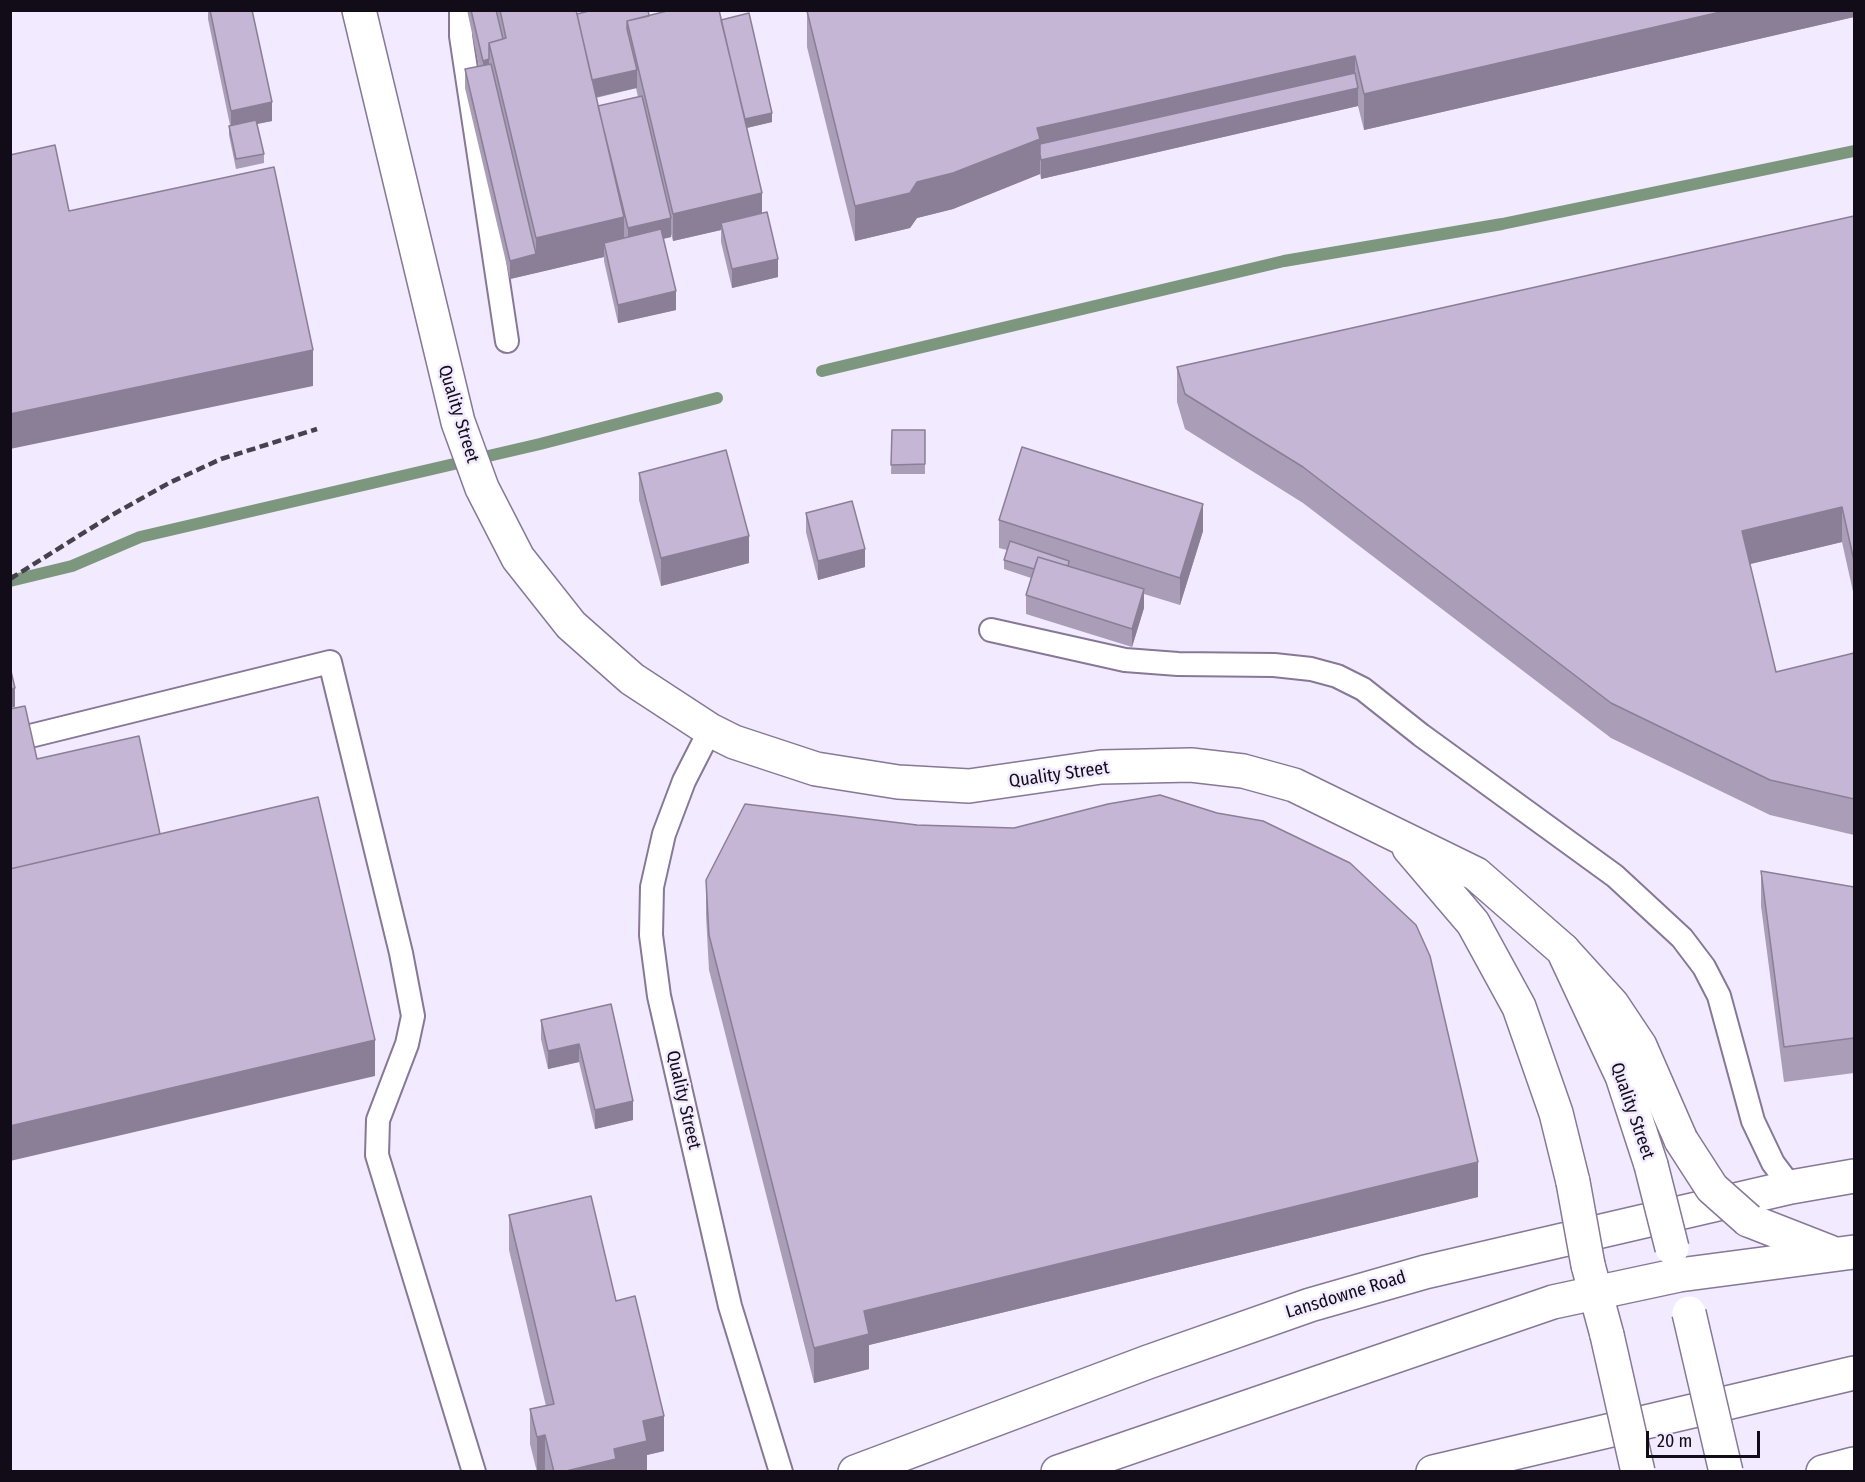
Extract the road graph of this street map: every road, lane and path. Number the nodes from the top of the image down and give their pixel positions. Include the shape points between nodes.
1 (359, 10) edge
2 (461, 10) edge
3 (507, 341) dead end
4 (991, 630) dead end
5 (710, 730) junction
6 (10, 741) edge
7 (1402, 840) junction
8 (1563, 950) junction
9 (1854, 1176) edge
10 (1791, 1187) junction
11 (1844, 1252) edge
12 (1675, 1262) junction
13 (1593, 1279) junction
14 (1854, 1373) edge
15 (1854, 1464) edge
16 (474, 1472) edge
17 (781, 1472) edge
18 (855, 1472) edge
19 (1058, 1472) edge
20 (1433, 1472) edge
21 (1638, 1472) edge
22 (1726, 1472) edge
23 (1823, 1472) edge

1 - 5 main road, Quality Street via 458,422 482,488 518,558 571,625 632,679
2 - 3 lane via 461,36
4 - 10 lane via 1125,660 1311,669 1363,688 1615,876 1682,938 1719,996 1753,1121 1773,1163
5 - 7 main road, Quality Street via 816,769 898,783 969,786 1101,767 1191,765 1243,771 1294,785
5 - 17 lane, Quality Street via 684,781 664,834 652,887 651,935 659,996 730,1306
6 - 16 lane via 330,662 402,953 413,1016 407,1044 378,1120 377,1155
7 - 8 main road, Quality Street via 1476,874
7 - 13 main road, Quality Street, bridge via 1473,923 1519,1007 1556,1113
8 - 11 main road, bridge via 1612,1004 1640,1046 1681,1140 1712,1188 1748,1220
8 - 12 main road, Quality Street, bridge via 1622,1076 1651,1165
9 - 10 main road, Lansdowne Road
10 - 18 main road, Lansdowne Road via 1425,1272 1310,1305
11 - 12 main road
12 - 13 main road
12 - 22 main road, Quality Street, bridge
13 - 19 main road via 1553,1302
13 - 21 main road, Quality Street, bridge
14 - 20 main road
15 - 23 main road

